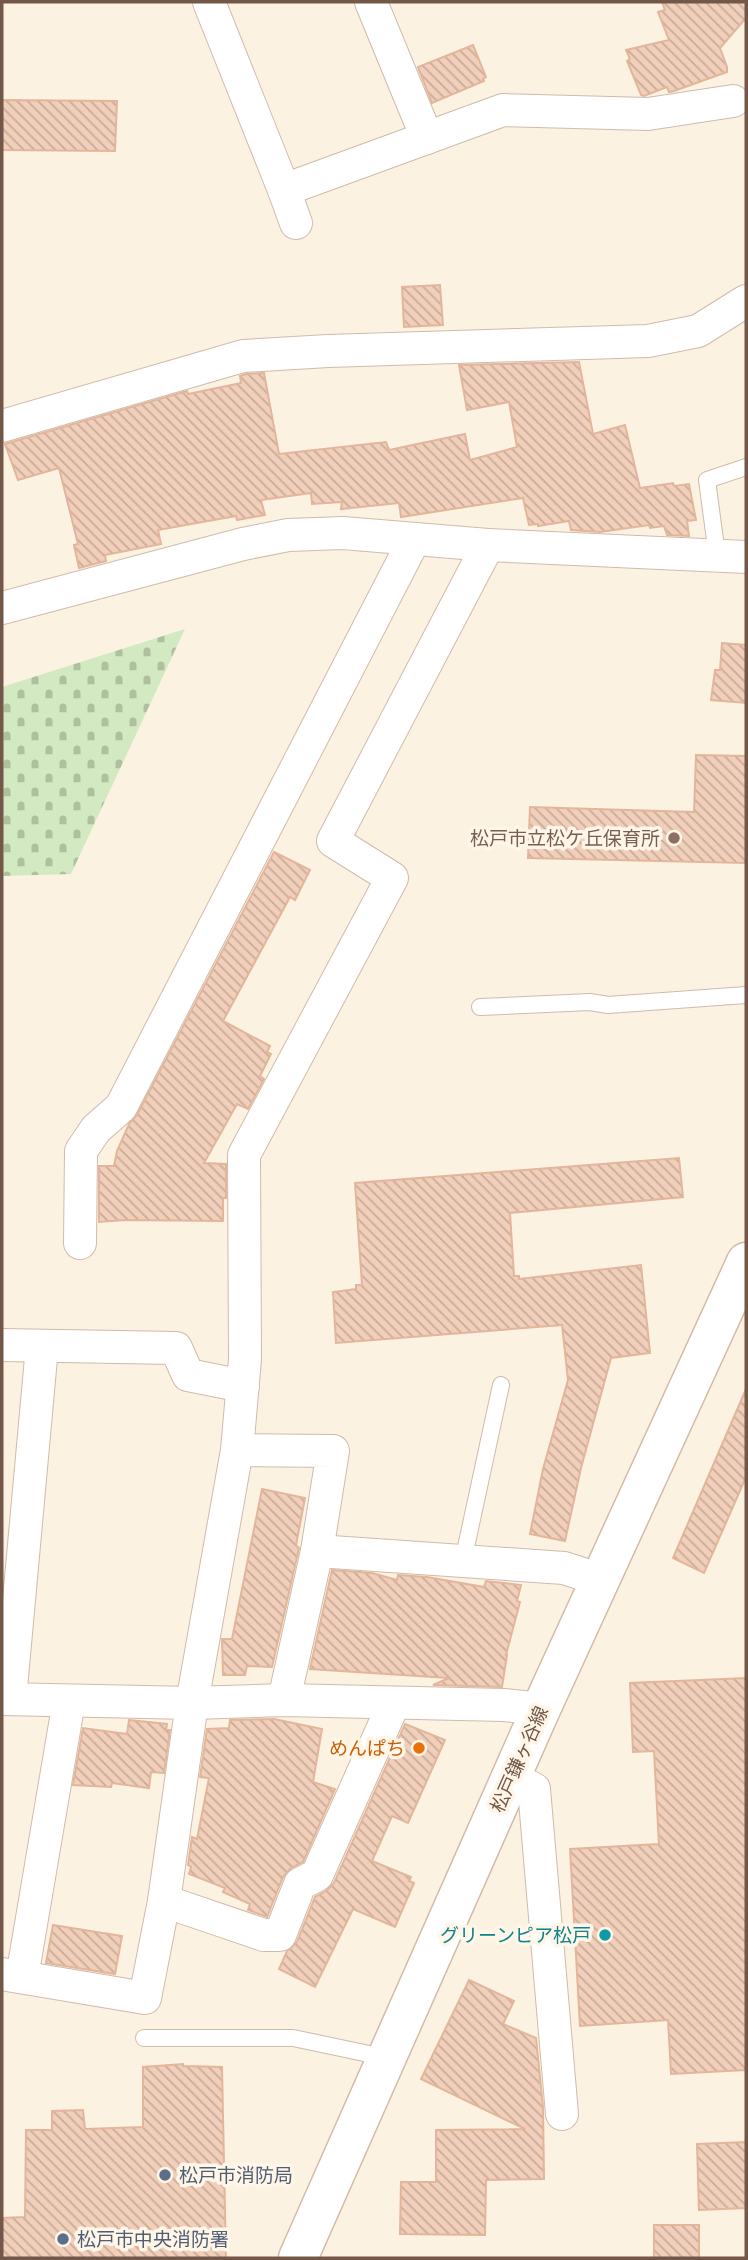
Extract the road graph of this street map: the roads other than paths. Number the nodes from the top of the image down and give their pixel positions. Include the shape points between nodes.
1 (209, 2) edge
2 (371, 2) edge
3 (733, 101) dead end
4 (427, 138) junction
5 (284, 190) junction
6 (296, 223) dead end
7 (746, 301) edge
8 (2, 426) edge
9 (746, 467) edge
10 (414, 540) junction
11 (488, 545) junction
12 (732, 556) edge
13 (2, 608) edge
14 (746, 995) edge
15 (481, 1007) dead end
16 (80, 1243) dead end
17 (746, 1262) edge
18 (2, 1345) edge
19 (43, 1347) junction
20 (501, 1385) dead end
21 (243, 1386) junction
22 (237, 1450) junction
23 (317, 1551) junction
24 (463, 1561) junction
25 (601, 1580) junction
26 (6, 1699) edge
27 (284, 1700) junction
28 (69, 1701) junction
29 (192, 1703) junction
30 (394, 1703) junction
31 (541, 1709) junction
32 (511, 1777) junction
33 (164, 1901) junction
34 (12, 1975) edge
35 (144, 2038) dead end
36 (388, 2058) junction
37 (562, 2114) dead end
38 (298, 2258) edge

1 - 5 street
2 - 4 street
3 - 4 street via 648,114 503,110
4 - 5 street
5 - 6 street
7 - 8 street via 698,331 648,341 243,356
9 - 12 lane via 707,480
10 - 11 street
10 - 13 street via 343,533 288,535
10 - 16 street via 121,1107 80,1151
11 - 12 street
11 - 21 street via 333,841 392,878 244,1155
14 - 15 lane via 608,1005
17 - 25 main road, 松戸鎌ヶ谷線
18 - 19 street
19 - 21 street via 176,1348 188,1375
19 - 26 street
20 - 24 lane
21 - 22 street
22 - 23 street via 333,1451
22 - 29 street
23 - 24 street
23 - 27 street
24 - 25 street via 564,1568
25 - 31 main road, 松戸鎌ヶ谷線
26 - 28 street
27 - 29 street
27 - 30 street
28 - 29 street
28 - 34 street
29 - 33 street
30 - 31 street
30 - 33 street via 317,1875 300,1884 280,1935 264,1935
31 - 32 main road, 松戸鎌ヶ谷線
32 - 36 main road, 松戸鎌ヶ谷線
32 - 37 street via 534,1789
33 - 34 street via 145,1998
35 - 36 lane via 293,2038
36 - 38 main road, 松戸鎌ヶ谷線

